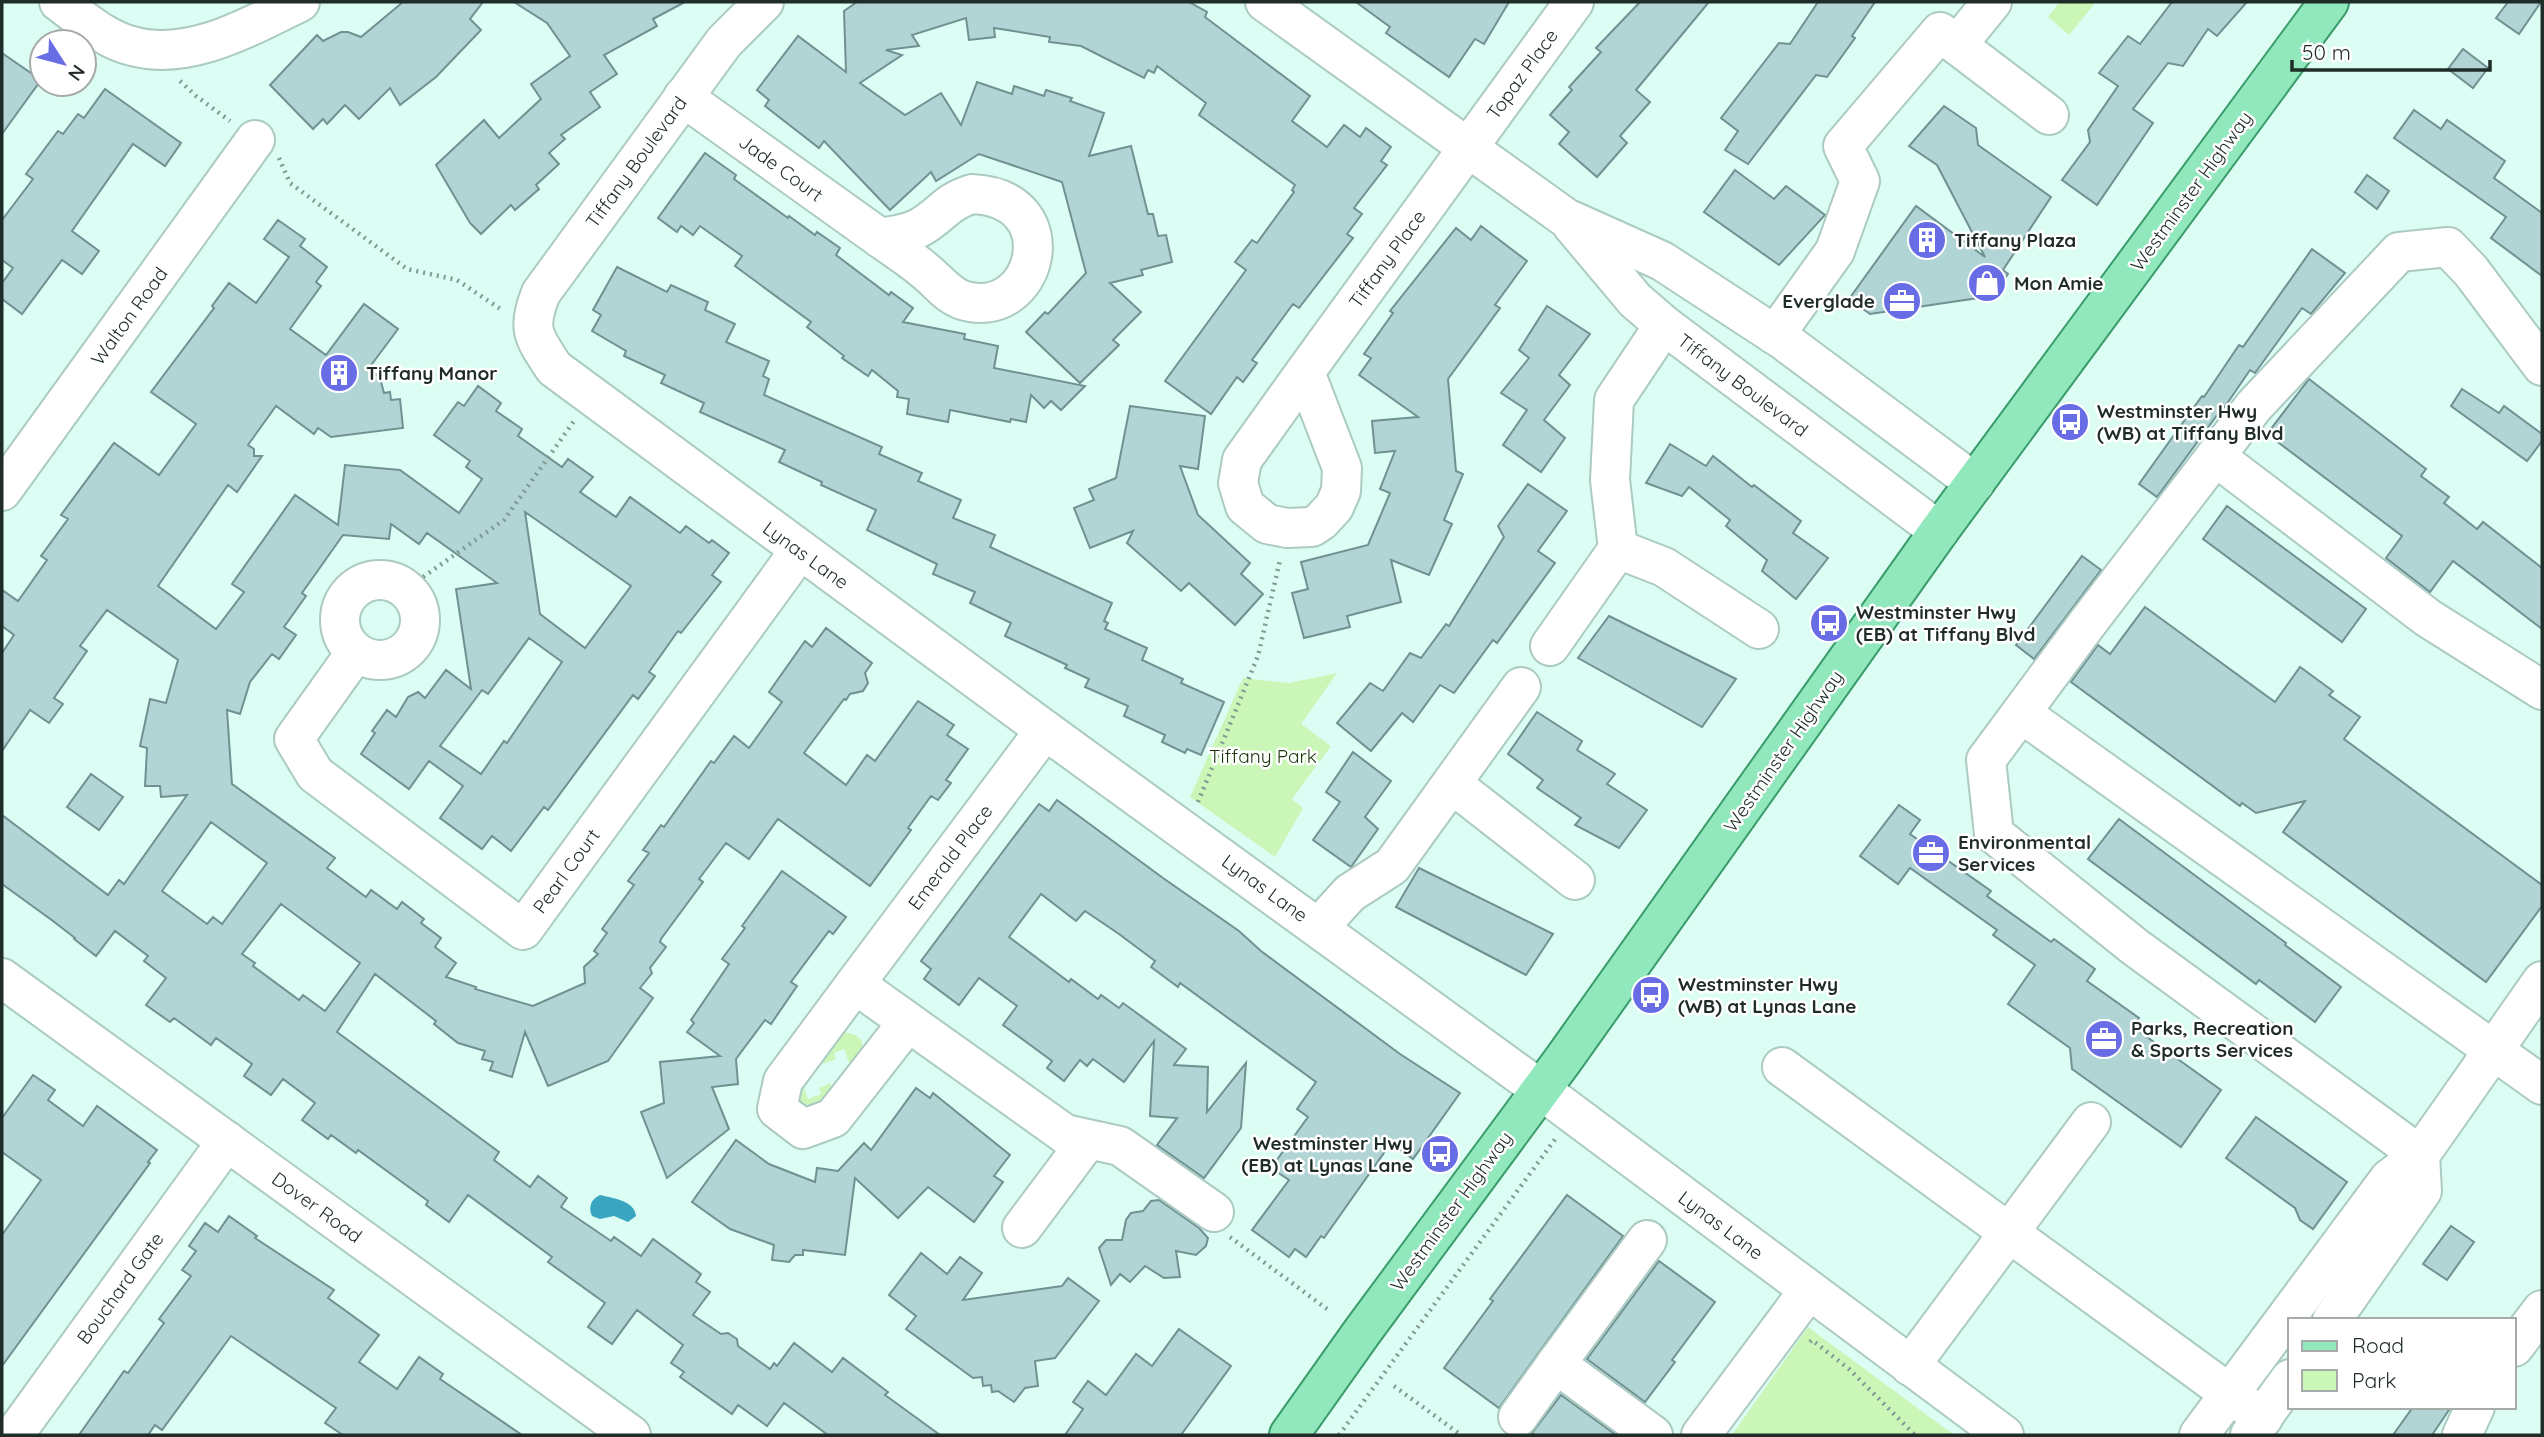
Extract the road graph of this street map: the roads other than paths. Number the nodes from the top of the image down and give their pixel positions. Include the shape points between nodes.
1 (59, 2) edge
2 (300, 2) edge
3 (764, 2) edge
4 (1265, 2) edge
5 (1574, 2) edge
6 (1992, 2) edge
7 (2329, 2) edge
8 (1957, 45) junction
9 (683, 97) junction
10 (2049, 115) dead end
11 (256, 140) road end
12 (1469, 147) junction
13 (1566, 218) junction
14 (880, 238) dead end
15 (1664, 325) junction
16 (533, 335) joint
17 (1775, 335) junction
18 (2542, 366) edge
19 (1305, 372) junction
20 (2216, 457) junction
21 (1975, 482) junction
22 (2, 491) edge
23 (1939, 531) junction
24 (1618, 549) junction
25 (800, 550) junction
26 (1759, 629) dead end
27 (1550, 646) dead end
28 (356, 652) junction
29 (1521, 687) dead end
30 (2542, 690) edge
31 (2021, 713) junction
32 (1045, 730) junction
33 (1452, 784) junction
34 (1575, 880) dead end
35 (1318, 927) junction
36 (2, 978) edge
37 (2542, 981) edge
38 (855, 984) junction
39 (908, 1022) junction
40 (2494, 1051) junction
41 (1782, 1067) dead end
42 (2542, 1085) edge
43 (1541, 1090) junction
44 (2091, 1122) dead end
45 (1065, 1134) junction
46 (226, 1141) junction
47 (2420, 1155) junction
48 (1214, 1212) dead end
49 (1022, 1228) dead end
50 (2009, 1233) junction
51 (1647, 1240) dead end
52 (1809, 1290) junction
53 (2542, 1310) edge
54 (2333, 1318) edge
55 (2516, 1344) edge
56 (1556, 1364) junction
57 (1910, 1366) junction
58 (2288, 1382) edge
59 (2230, 1394) junction
60 (2474, 1409) edge
61 (1518, 1417) dead end
62 (2257, 1427) edge
63 (14, 1435) edge
64 (631, 1435) edge
65 (1289, 1435) edge
66 (1653, 1435) edge
67 (1701, 1435) edge
68 (2004, 1435) edge
69 (2199, 1435) edge
70 (2462, 1435) edge

1 - 2 street via 116,40 152,50 227,36
3 - 9 street, Tiffany Boulevard via 724,42
4 - 12 street, Tiffany Boulevard
5 - 12 street, Topaz Place
6 - 8 street
7 - 21 main road, Westminster Highway
8 - 10 street
8 - 17 street via 1940,32 1843,146 1860,181 1835,251
9 - 14 street, Jade Court
9 - 16 street, Tiffany Boulevard via 541,293
11 - 22 street, Walton Road
12 - 13 street, Tiffany Boulevard
12 - 19 street, Tiffany Place
13 - 15 street, Tiffany Boulevard via 1635,300
13 - 17 street, Tiffany Boulevard via 1662,261
15 - 23 street, Tiffany Boulevard
15 - 24 street via 1614,400 1610,480
16 - 25 street, Lynas Lane via 554,368
17 - 21 street, Tiffany Boulevard
18 - 20 street via 2448,247 2399,252 2255,406
19 - 19 street, Tiffany Place via 1242,460 1238,483 1245,506 1267,524 1287,528 1312,527 1321,521 1341,491 1342,468
20 - 30 street via 2428,618
20 - 31 street
21 - 23 main road, Westminster Highway
23 - 43 main road, Westminster Highway
24 - 26 street via 1664,567
24 - 27 street
25 - 28 street, Pearl Court via 523,930 315,774 294,739
25 - 32 street, Lynas Lane
28 - 28 street via 341,631 342,605 349,593 371,580 384,579 406,589 414,598 420,620 412,644 392,658 379,660
29 - 33 street
31 - 40 street
31 - 47 street via 1986,760 1994,834 2135,947
32 - 35 street, Lynas Lane
32 - 38 street, Emerald Place
33 - 34 street
33 - 35 street via 1392,866 1350,892
35 - 43 street, Lynas Lane
36 - 46 street, Dover Road
37 - 40 street
38 - 39 street
38 - 39 street, Emerald Place via 783,1081 777,1109 803,1129 833,1118
39 - 45 street
40 - 42 street
40 - 47 street
41 - 50 street
43 - 52 street, Lynas Lane
43 - 65 main road, Westminster Highway
44 - 50 street
45 - 48 street via 1119,1146
45 - 49 street via 1081,1149
46 - 63 street, Bouchard Gate
46 - 64 street, Dover Road
47 - 54 street via 2422,1191
47 - 59 street via 2389,1179
50 - 57 street
50 - 59 street
51 - 56 street
52 - 57 street, Lynas Lane
52 - 67 street
53 - 55 street
56 - 61 street
56 - 66 street
57 - 68 street, Lynas Lane
58 - 62 street
59 - 62 street
59 - 69 street
60 - 70 street

